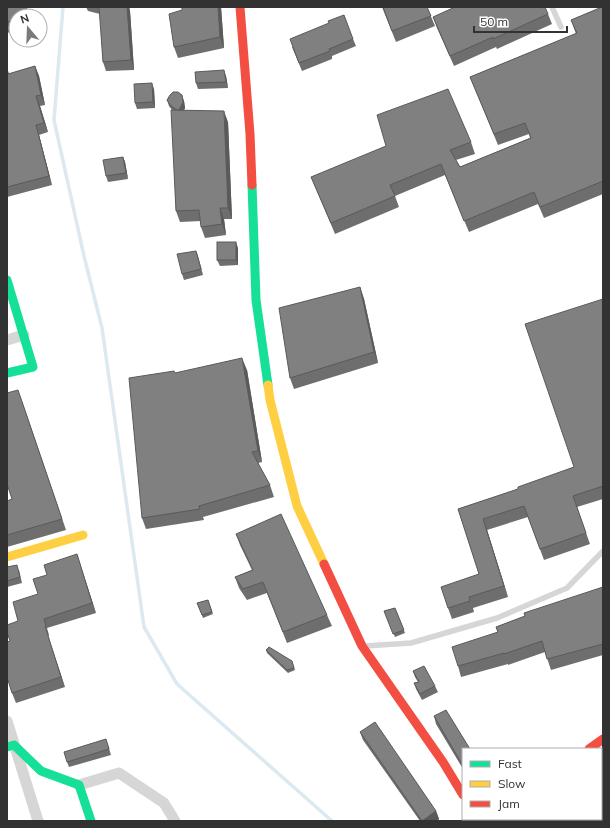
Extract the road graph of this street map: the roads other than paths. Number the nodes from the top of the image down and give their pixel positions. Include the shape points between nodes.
1 (240, 7) edge
2 (552, 7) edge
3 (561, 27) dead end
4 (7, 280) edge
5 (24, 335) junction
6 (7, 340) edge
7 (7, 373) edge
8 (83, 535) dead end
9 (603, 551) edge
10 (7, 557) edge
11 (362, 646) junction
12 (7, 721) edge
13 (603, 738) edge
14 (11, 746) edge
15 (590, 748) edge
16 (79, 785) junction
17 (462, 793) edge
18 (38, 821) edge
19 (91, 821) edge
20 (175, 821) edge

1 - 11 main road via 250,134 256,300 270,400 297,506
2 - 3 lane
4 - 5 main road
5 - 6 street
5 - 7 main road via 33,367
8 - 10 main road
9 - 11 lane via 567,588 497,618 411,643
11 - 17 main road
12 - 14 street
13 - 15 main road
14 - 16 main road via 41,771
14 - 18 street
16 - 19 main road
16 - 20 street via 119,773 164,803

